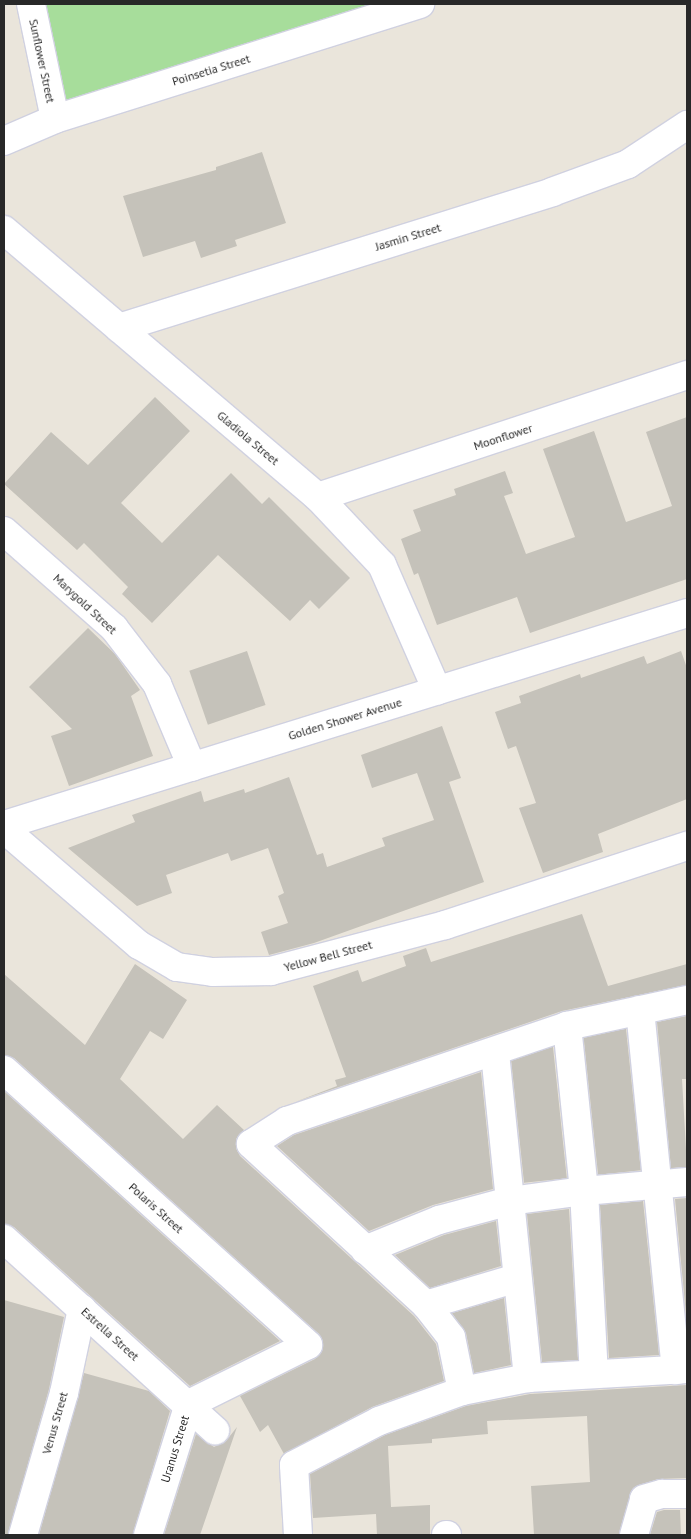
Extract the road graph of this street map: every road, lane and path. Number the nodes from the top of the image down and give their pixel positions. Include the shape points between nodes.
1 (31, 4) edge
2 (420, 4) edge
3 (55, 119) junction
4 (687, 125) edge
5 (4, 141) edge
6 (4, 230) edge
7 (119, 328) junction
8 (687, 375) edge
9 (318, 498) junction
10 (4, 531) edge
11 (687, 613) edge
12 (437, 690) junction
13 (192, 767) junction
14 (4, 825) edge
15 (4, 829) edge
16 (687, 846) edge
17 (687, 1000) edge
18 (640, 1010) junction
19 (567, 1026) junction
20 (494, 1052) junction
21 (4, 1070) edge
22 (687, 1182) edge
23 (657, 1185) junction
24 (584, 1191) junction
25 (510, 1201) junction
26 (4, 1239) edge
27 (364, 1250) junction
28 (517, 1278) junction
29 (426, 1305) junction
30 (82, 1309) junction
31 (308, 1345) joint
32 (682, 1369) edge
33 (594, 1373) junction
34 (528, 1378) junction
35 (462, 1391) junction
36 (189, 1404) junction
37 (215, 1430) dead end
38 (687, 1494) edge
39 (23, 1535) edge
40 (148, 1535) edge
41 (298, 1535) edge
42 (634, 1535) edge

1 - 3 street, Sunflower Street
2 - 3 street, Poinsetia Street
3 - 5 street, Poinsetia Street
4 - 7 street, Jasmin Street via 628,164 552,192
6 - 7 street, Gladiola Street
7 - 9 street, Gladiola Street
8 - 9 street, Moonflower
9 - 12 street, Gladiola Street via 382,565
10 - 13 street, Marygold Street via 114,628 157,684
11 - 12 street, Golden Shower Avenue
12 - 13 street, Golden Shower Avenue
13 - 14 street, Golden Shower Avenue
15 - 16 street, Yellow Bell Street via 139,945 177,967 213,972 271,971 435,928
17 - 18 street
18 - 19 street
18 - 23 street
19 - 20 street
19 - 24 street
20 - 25 street
20 - 27 street via 276,1125 251,1144
21 - 31 street, Polaris Street
22 - 23 street
23 - 24 street
23 - 32 street
24 - 25 street
24 - 33 street
25 - 27 street via 439,1220
25 - 28 street
26 - 30 street, Estrella Street
27 - 29 street
28 - 29 street
28 - 34 street
29 - 35 street via 451,1337
30 - 36 street, Estrella Street
30 - 39 street, Venus Street via 64,1393
31 - 36 street, Uranus Street
32 - 33 street
33 - 34 street
34 - 35 street
35 - 41 street via 379,1420 294,1465
36 - 37 street, Estrella Street
36 - 40 street, Uranus Street
38 - 42 street via 662,1494 644,1499

